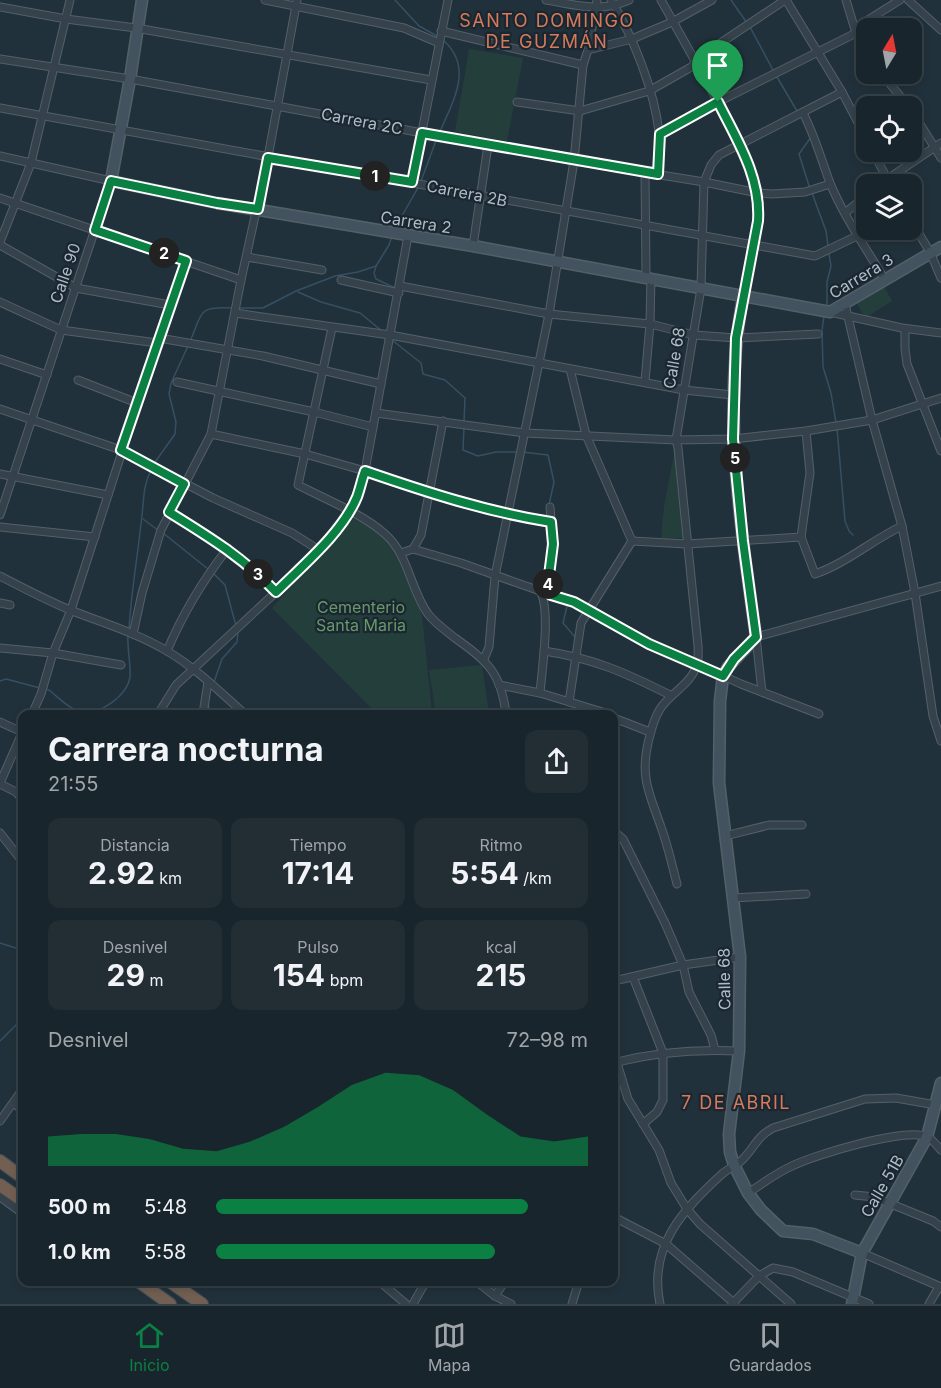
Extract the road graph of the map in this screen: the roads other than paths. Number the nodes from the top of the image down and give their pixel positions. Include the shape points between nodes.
1 (70, 0) edge
2 (142, 0) edge
3 (265, 0) edge
4 (448, 0) edge
5 (546, 0) edge
6 (597, 0) edge
7 (629, 0) edge
8 (661, 0) edge
9 (712, 0) edge
10 (785, 0) edge
11 (846, 0) edge
12 (900, 0) edge
13 (908, 0) edge
14 (296, 3) edge
15 (613, 3) edge
16 (0, 7) edge
17 (596, 8) junction
18 (874, 18) edge
19 (66, 19) junction
20 (672, 22) junction
21 (136, 28) junction
22 (856, 30) joint
23 (941, 30) edge
24 (440, 37) junction
25 (632, 39) junction
26 (588, 50) junction
27 (818, 53) junction
28 (287, 54) junction
29 (0, 59) edge
30 (695, 60) junction
31 (583, 65) junction
32 (54, 68) junction
33 (130, 79) junction
34 (431, 80) junction
35 (890, 84) edge
36 (649, 91) junction
37 (842, 92) junction
38 (900, 96) edge
39 (517, 102) dead end
40 (718, 102) junction
41 (278, 105) junction
42 (0, 108) edge
43 (580, 111) junction
44 (800, 115) junction
45 (42, 116) junction
46 (856, 119) edge
47 (922, 124) edge
48 (120, 130) junction
49 (422, 133) junction
50 (660, 134) junction
51 (739, 144) junction
52 (938, 144) edge
53 (488, 145) junction
54 (0, 156) edge
55 (268, 158) junction
56 (941, 158) edge
57 (574, 161) junction
58 (31, 163) junction
59 (645, 172) junction
60 (658, 174) junction
61 (899, 174) edge
62 (111, 181) junction
63 (704, 182) junction
64 (414, 183) junction
65 (830, 184) junction
66 (758, 193) junction
67 (481, 195) junction
68 (0, 198) edge
69 (15, 203) junction
70 (856, 204) edge
71 (258, 209) junction
72 (566, 211) junction
73 (845, 213) junction
74 (646, 226) junction
75 (95, 230) junction
76 (856, 231) edge
77 (398, 234) junction
78 (704, 237) junction
79 (856, 237) edge
80 (922, 239) edge
81 (861, 240) edge
82 (0, 243) edge
83 (754, 244) junction
84 (473, 246) junction
85 (941, 247) edge
86 (930, 252) junction
87 (247, 257) junction
88 (186, 261) junction
89 (556, 262) junction
90 (322, 270) dead end
91 (648, 278) junction
92 (941, 278) edge
93 (241, 280) junction
94 (341, 280) dead end
95 (885, 280) junction
96 (76, 288) junction
97 (701, 288) junction
98 (400, 290) junction
99 (743, 296) junction
100 (0, 302) edge
101 (848, 302) junction
102 (170, 305) junction
103 (235, 309) junction
104 (827, 311) junction
105 (549, 314) junction
106 (849, 317) junction
107 (651, 324) junction
108 (332, 328) junction
109 (905, 329) junction
110 (61, 330) junction
111 (941, 333) edge
112 (818, 334) dead end
113 (390, 335) junction
114 (694, 335) junction
115 (736, 338) junction
116 (158, 341) junction
117 (228, 349) junction
118 (0, 359) edge
119 (537, 363) junction
120 (323, 368) junction
121 (570, 369) junction
122 (47, 375) junction
123 (78, 380) dead end
124 (645, 381) junction
125 (177, 382) dead end
126 (381, 384) junction
127 (684, 390) junction
128 (220, 392) junction
129 (734, 395) junction
130 (941, 398) edge
131 (137, 403) junction
132 (922, 403) junction
133 (0, 409) edge
134 (314, 412) junction
135 (376, 413) junction
136 (31, 420) junction
137 (872, 420) junction
138 (443, 421) junction
139 (374, 427) junction
140 (806, 431) junction
141 (525, 433) junction
142 (211, 434) junction
143 (586, 435) junction
144 (733, 439) junction
145 (676, 440) junction
146 (121, 450) junction
147 (941, 451) edge
148 (305, 454) junction
149 (365, 471) junction
150 (0, 474) edge
151 (12, 477) junction
152 (184, 484) junction
153 (429, 494) junction
154 (108, 495) junction
155 (357, 497) junction
156 (550, 507) dead end
157 (169, 512) junction
158 (349, 512) junction
159 (0, 514) edge
160 (508, 514) junction
161 (363, 517) junction
162 (549, 521) junction
163 (0, 526) edge
164 (902, 526) junction
165 (95, 537) junction
166 (801, 537) junction
167 (743, 541) junction
168 (632, 542) junction
169 (687, 544) junction
170 (228, 549) junction
171 (319, 549) junction
172 (413, 549) junction
173 (401, 554) junction
174 (0, 576) edge
175 (495, 576) junction
176 (941, 586) edge
177 (544, 591) junction
178 (276, 592) junction
179 (915, 593) junction
180 (0, 603) edge
181 (10, 605) dead end
182 (71, 610) junction
183 (588, 611) junction
184 (129, 632) junction
185 (756, 637) junction
186 (0, 648) edge
187 (167, 651) junction
188 (544, 651) junction
189 (53, 652) junction
190 (575, 655) junction
191 (484, 658) junction
192 (697, 664) junction
193 (121, 665) dead end
194 (192, 669) junction
195 (723, 676) junction
196 (208, 682) junction
197 (499, 685) junction
198 (762, 692) junction
199 (540, 693) junction
200 (670, 695) junction
201 (569, 702) junction
202 (578, 705) junction
203 (34, 710) edge
204 (160, 710) edge
205 (204, 710) edge
206 (241, 710) edge
207 (506, 710) edge
208 (578, 710) edge
209 (595, 710) edge
210 (819, 714) dead end
211 (618, 720) edge
212 (0, 722) edge
213 (18, 731) edge
214 (650, 732) junction
215 (941, 741) edge
216 (18, 742) edge
217 (0, 784) edge
218 (18, 794) edge
219 (802, 825) dead end
220 (0, 833) edge
221 (618, 835) edge
222 (725, 836) junction
223 (18, 856) edge
224 (677, 884) dead end
225 (806, 894) dead end
226 (733, 898) junction
227 (740, 957) junction
228 (683, 965) junction
229 (633, 977) junction
230 (618, 980) edge
231 (716, 1050) junction
232 (739, 1051) junction
233 (663, 1053) junction
234 (618, 1062) edge
235 (618, 1065) edge
236 (941, 1083) edge
237 (18, 1096) edge
238 (14, 1102) junction
239 (936, 1105) junction
240 (18, 1106) edge
241 (0, 1121) edge
242 (643, 1124) junction
243 (927, 1137) junction
244 (941, 1150) edge
245 (0, 1161) edge
246 (734, 1165) junction
247 (18, 1170) edge
248 (0, 1185) edge
249 (748, 1193) junction
250 (855, 1195) dead end
251 (0, 1197) edge
252 (18, 1197) edge
253 (889, 1202) junction
254 (687, 1209) junction
255 (18, 1210) edge
256 (618, 1219) edge
257 (941, 1227) edge
258 (666, 1244) junction
259 (862, 1253) junction
260 (759, 1276) junction
261 (145, 1286) edge
262 (177, 1286) edge
263 (385, 1286) edge
264 (423, 1286) edge
265 (482, 1286) edge
266 (502, 1286) edge
267 (577, 1286) edge
268 (940, 1287) edge
269 (495, 1296) junction
270 (853, 1301) edge
271 (734, 1303) edge
272 (170, 1304) edge
273 (202, 1304) edge
274 (406, 1304) edge
275 (413, 1304) edge
276 (511, 1304) edge
277 (572, 1304) edge
278 (660, 1304) edge
279 (791, 1304) edge
280 (869, 1304) edge
281 (929, 1304) edge

1 - 19 street
2 - 21 street, Calle 90
3 - 14 street
4 - 24 street
5 - 17 street
6 - 17 street
7 - 15 street
8 - 20 street
9 - 20 street
10 - 27 street
10 - 30 street
11 - 22 street
12 - 18 street
13 - 23 street
14 - 24 street
14 - 28 street
15 - 17 street
15 - 25 street
16 - 19 street
17 - 26 street
19 - 21 street
19 - 32 street
20 - 25 street
20 - 30 street
21 - 28 street
21 - 33 street, Calle 90
22 - 27 street
24 - 31 street
24 - 34 street
25 - 26 street
25 - 36 street
26 - 31 street
27 - 37 street
27 - 40 street
28 - 34 street
28 - 41 street
29 - 32 street, Carrera 2C
30 - 36 street via 693,66
30 - 40 street
31 - 43 street
32 - 33 street, Carrera 2C
32 - 45 street
33 - 41 street, Carrera 2C
33 - 48 street, Calle 90
34 - 49 street
35 - 38 street
36 - 43 street
36 - 50 street
37 - 44 street, Calle 68
37 - 46 street
39 - 43 street
40 - 50 street
40 - 51 street
41 - 49 street, Carrera 2C
41 - 55 street
42 - 45 street, Carrera 2B
43 - 57 street
44 - 51 street, Calle 68
44 - 65 street via 812,129
45 - 48 street, Carrera 2B
45 - 58 street
47 - 52 street
48 - 55 street, Carrera 2B
48 - 62 street, Calle 90
49 - 53 street, Carrera 2C
49 - 64 street
50 - 60 street
51 - 63 street, Calle 68 via 719,155
51 - 66 street
52 - 56 street
52 - 61 street
53 - 57 street, Carrera 2C
53 - 67 street
54 - 58 street, Carrera 2
55 - 64 street, Carrera 2B
55 - 71 street
57 - 59 street, Carrera 2C
57 - 72 street
58 - 62 street, Carrera 2
58 - 69 street
59 - 60 street, Carrera 2C
59 - 74 street
60 - 63 street, Carrera 2C
62 - 71 street, Carrera 2
62 - 75 street, Calle 90
63 - 66 street, Carrera 2C
63 - 78 street, Calle 68
64 - 67 street, Carrera 2B
65 - 66 street, Carrera 2C via 806,192
65 - 73 street
66 - 83 street
67 - 72 street, Carrera 2B
67 - 84 street
68 - 69 street
69 - 75 street
69 - 82 street
70 - 73 street
71 - 77 street, Carrera 2
71 - 87 street
72 - 74 street, Carrera 2B
72 - 89 street
73 - 76 street
74 - 78 street, Carrera 2B
74 - 91 street
75 - 88 street
75 - 96 street, Calle 90
77 - 84 street, Carrera 2
77 - 98 street
78 - 83 street, Carrera 2B
78 - 97 street, Calle 68
79 - 83 street, Carrera 2B via 815,256
80 - 86 street
81 - 95 street
82 - 96 street
83 - 99 street
84 - 89 street, Carrera 2
85 - 86 street, Carrera 3
86 - 92 street
86 - 95 street, Carrera 3
87 - 90 street
87 - 93 street
88 - 93 street
88 - 102 street
89 - 91 street, Carrera 2
89 - 105 street
91 - 97 street, Carrera 2
91 - 107 street
93 - 103 street
94 - 98 street
95 - 101 street, Carrera 3
96 - 102 street
96 - 110 street, Calle 90
97 - 99 street, Carrera 2
97 - 114 street, Calle 68
98 - 105 street
98 - 113 street
99 - 104 street, Carrera 2
99 - 115 street
100 - 110 street
101 - 104 street, Carrera 3
101 - 106 street
102 - 116 street
103 - 108 street
103 - 117 street
104 - 106 street, Carrera 2
105 - 107 street
105 - 119 street
106 - 109 street, Carrera 2
106 - 137 street
107 - 114 street
107 - 124 street
108 - 113 street
108 - 120 street
109 - 111 street, Carrera 2
109 - 132 street via 906,359
110 - 116 street
110 - 122 street, Calle 90
112 - 115 street
113 - 119 street
113 - 126 street
114 - 115 street
114 - 127 street, Calle 68
115 - 129 street
116 - 117 street
116 - 131 street
117 - 120 street
117 - 128 street
118 - 122 street
119 - 121 street
119 - 141 street
120 - 126 street
120 - 134 street
121 - 124 street
121 - 143 street
122 - 136 street, Calle 90
123 - 131 street
124 - 127 street
125 - 128 street
126 - 135 street
127 - 129 street
127 - 145 street, Calle 68
128 - 134 street
128 - 142 street
129 - 144 street
130 - 132 street
131 - 146 street
132 - 137 street
132 - 147 street
133 - 136 street
134 - 139 street
134 - 148 street
135 - 138 street
135 - 139 street
136 - 146 street
136 - 151 street, Calle 90
137 - 140 street
137 - 164 street
138 - 141 street
138 - 153 street
139 - 149 street
140 - 144 street
140 - 166 street via 810,473
141 - 143 street
141 - 160 street
142 - 148 street
142 - 152 street
143 - 145 street
143 - 168 street
144 - 145 street
144 - 167 street
145 - 169 street, Calle 68
146 - 152 street
146 - 154 street
148 - 149 street
148 - 158 street via 298,485
149 - 153 street
149 - 155 street
150 - 151 street
151 - 154 street
151 - 159 street, Calle 90
152 - 157 street
152 - 171 street via 264,519
153 - 160 street
153 - 172 street via 421,535
154 - 165 street
155 - 158 street
155 - 161 street
156 - 162 street
157 - 170 street
157 - 184 street
158 - 161 street
158 - 171 street
160 - 162 street
160 - 175 street
161 - 173 street via 385,533
162 - 177 street via 553,544
163 - 165 street
164 - 166 street via 815,574
164 - 179 street
165 - 182 street
166 - 167 street
167 - 169 street
167 - 185 street
168 - 169 street
168 - 183 street
169 - 192 street, Calle 68
170 - 178 street
170 - 187 street via 177,626
171 - 178 street
172 - 173 street
172 - 175 street
173 - 191 street via 429,615
174 - 182 street
175 - 177 street
175 - 191 street via 489,646
176 - 179 street
177 - 183 street
177 - 188 street
178 - 194 street
179 - 185 street
179 - 215 street via 933,716
180 - 181 street
182 - 184 street
182 - 189 street
183 - 190 street via 581,623
183 - 192 street via 649,644
184 - 187 street
185 - 195 street
185 - 198 street
186 - 189 street
187 - 194 street
188 - 190 street
188 - 199 street
189 - 193 street
189 - 203 street
190 - 200 street via 626,673
190 - 201 street
191 - 197 street
192 - 195 street
192 - 200 street via 682,687
194 - 196 street
194 - 204 street
195 - 198 street
195 - 222 street, Calle 68 via 719,783
196 - 205 street
196 - 206 street
197 - 199 street
197 - 207 street
198 - 210 street
199 - 201 street
200 - 214 street via 655,716
201 - 202 street
202 - 208 street
202 - 209 street
211 - 214 street
212 - 213 street
214 - 224 street via 645,781
216 - 217 street
217 - 218 street
219 - 222 street via 769,825
220 - 223 street
221 - 228 street via 666,923
222 - 226 street, Calle 68
225 - 226 street
226 - 227 street, Calle 68
227 - 228 street
227 - 232 street, Calle 68
228 - 229 street
228 - 231 street via 690,992
229 - 230 street
229 - 233 street
231 - 232 street
231 - 233 street
232 - 246 street, Calle 68 via 729,1130
233 - 234 street
233 - 242 street via 663,1100 657,1112
235 - 242 street via 628,1099
236 - 239 street, Calle 51B
237 - 238 street
238 - 240 street
238 - 241 street
239 - 243 street, Calle 51B
239 - 246 street via 882,1097 859,1100 763,1133
242 - 254 street
243 - 244 street
243 - 249 street via 898,1136 824,1154 781,1172
243 - 253 street, Calle 51B
245 - 247 highway
246 - 249 street, Calle 68
246 - 254 street
248 - 252 highway
249 - 259 street, Calle 68 via 783,1231 813,1234
250 - 253 street
251 - 255 street
253 - 257 street
253 - 259 street, Calle 51B
254 - 258 street via 677,1219
254 - 260 street
256 - 258 street
258 - 271 street
258 - 278 street via 657,1276
259 - 268 street
259 - 270 street, Calle 51B
260 - 270 street via 773,1268 793,1272
260 - 271 street
260 - 279 street
261 - 272 highway
262 - 273 highway
263 - 274 street
264 - 275 street
265 - 269 street
266 - 269 street
267 - 277 street
268 - 281 street
269 - 276 street
270 - 280 street

